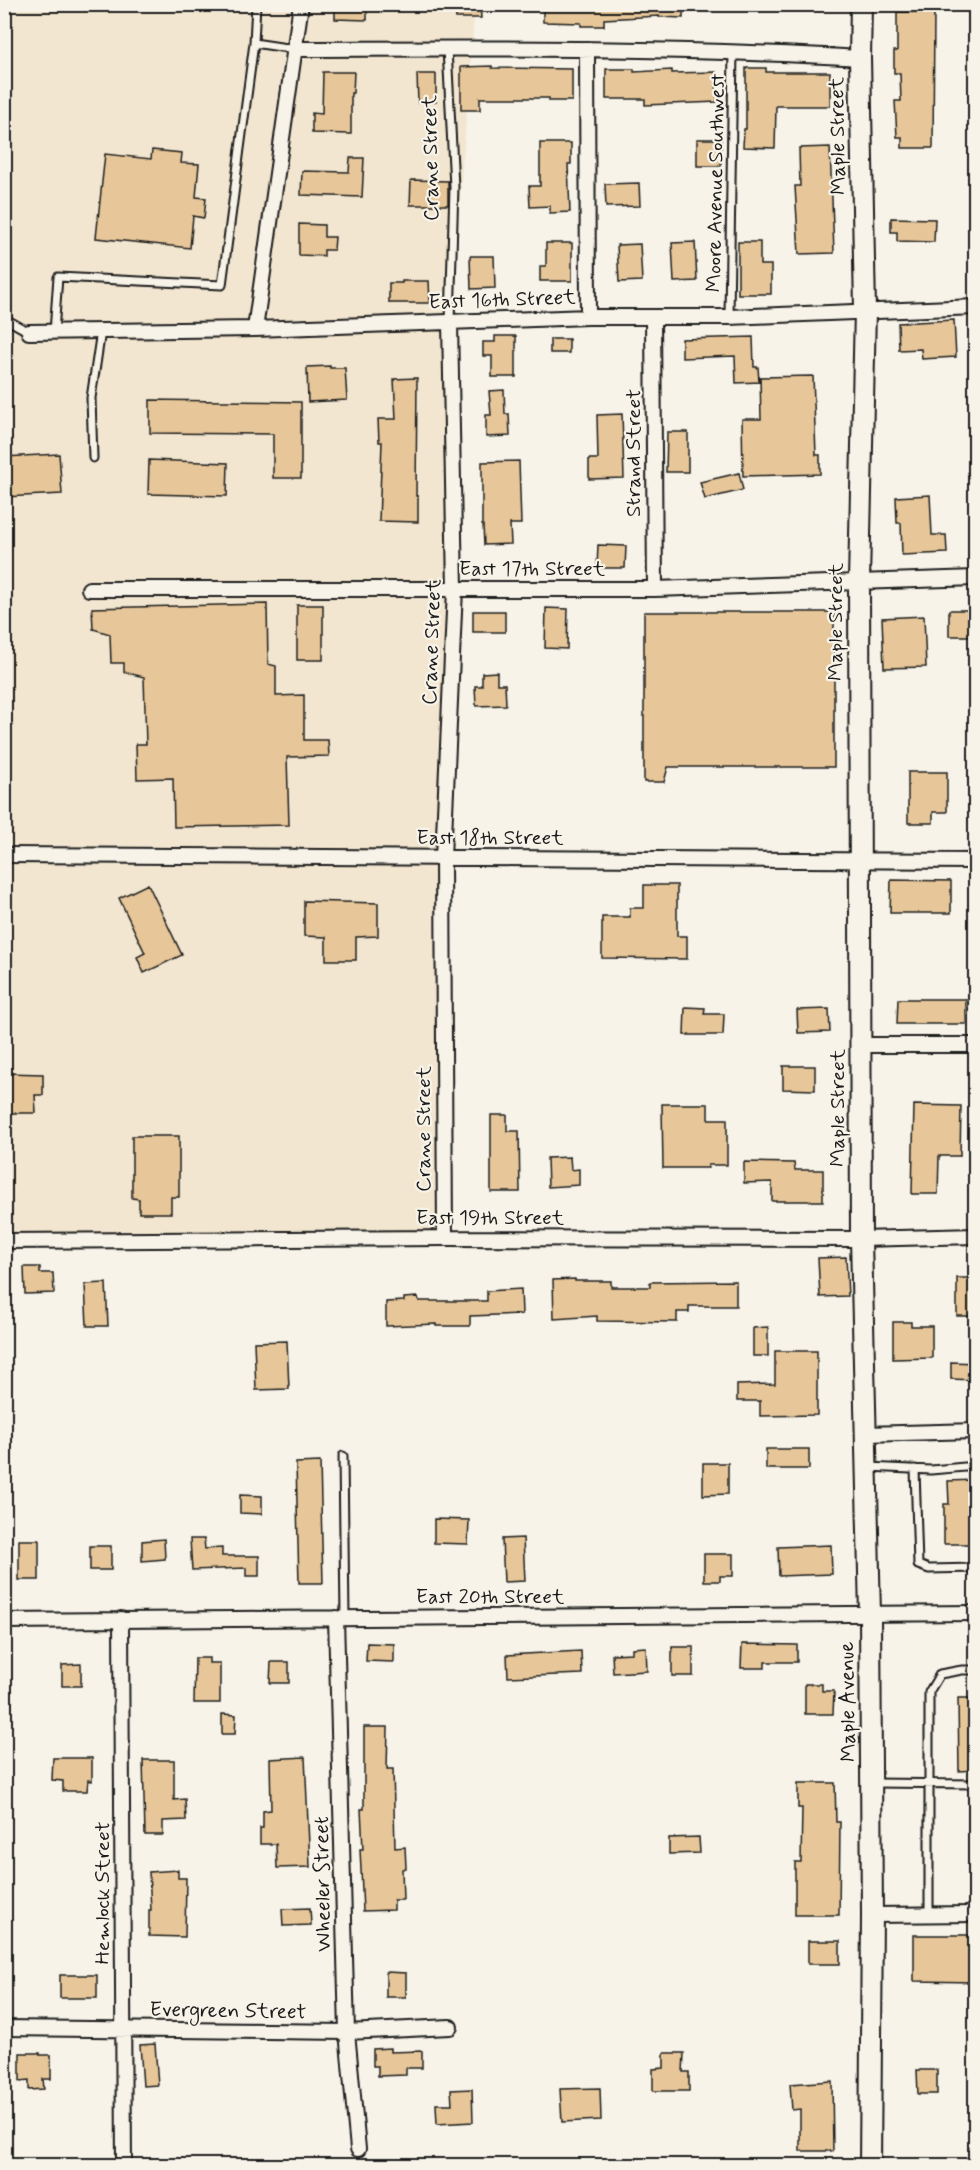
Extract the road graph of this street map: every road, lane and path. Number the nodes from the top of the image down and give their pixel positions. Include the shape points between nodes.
1 (256, 4) edge
2 (301, 4) edge
3 (861, 4) edge
4 (254, 43) junction
5 (447, 48) junction
6 (294, 49) junction
7 (587, 49) junction
8 (733, 51) junction
9 (860, 57) junction
10 (975, 307) edge
11 (865, 310) junction
12 (588, 317) junction
13 (653, 317) junction
14 (729, 317) junction
15 (4, 318) edge
16 (450, 321) junction
17 (255, 329) junction
18 (101, 331) junction
19 (30, 332) joint
20 (54, 332) junction
21 (93, 458) dead end
22 (975, 578) edge
23 (859, 581) junction
24 (89, 589) dead end
25 (455, 589) junction
26 (654, 589) junction
27 (4, 855) edge
28 (443, 858) junction
29 (860, 860) junction
30 (975, 861) edge
31 (861, 1045) junction
32 (975, 1045) edge
33 (975, 1236) edge
34 (445, 1238) junction
35 (861, 1239) junction
36 (4, 1240) edge
37 (975, 1431) edge
38 (865, 1434) junction
39 (343, 1456) dead end
40 (975, 1466) edge
41 (865, 1467) junction
42 (915, 1469) junction
43 (975, 1568) edge
44 (975, 1613) edge
45 (870, 1614) junction
46 (340, 1618) junction
47 (122, 1619) junction
48 (4, 1621) edge
49 (975, 1670) edge
50 (929, 1782) junction
51 (871, 1783) junction
52 (975, 1784) edge
53 (975, 1914) edge
54 (872, 1915) junction
55 (929, 1915) junction
56 (450, 2027) dead end
57 (4, 2028) edge
58 (124, 2029) junction
59 (347, 2032) junction
60 (358, 2148) dead end
61 (124, 2166) edge
62 (870, 2166) edge

1 - 4 lane
2 - 6 street
3 - 9 main road, Maple Street
4 - 6 lane
4 - 20 lane via 222,285 58,277
5 - 6 street
5 - 7 street
5 - 16 lane, Crane Street via 454,187
6 - 17 street
7 - 8 street
7 - 12 street
8 - 9 street
8 - 14 lane, Moore Avenue Southwest
9 - 11 main road, Maple Street
10 - 11 street, East 16th Street
11 - 14 street, East 16th Street
11 - 23 main road, Maple Street
12 - 13 street, East 16th Street
12 - 16 street, East 16th Street
13 - 14 street, East 16th Street
13 - 26 street, Strand Street
15 - 19 lane
16 - 17 street, East 16th Street
16 - 25 street, Crane Street
17 - 18 street, East 16th Street
18 - 20 street, East 16th Street
18 - 21 lane via 90,398
19 - 20 street, East 16th Street
22 - 23 street, East 17th Street
23 - 26 street, East 17th Street
23 - 29 main road, Maple Street
24 - 25 street, East 17th Street
25 - 26 street, East 17th Street
25 - 28 street, Crane Street
27 - 28 street, East 18th Street
28 - 29 street, East 18th Street
28 - 34 street, Crane Street
29 - 30 street, East 18th Street
29 - 31 main road, Maple Street
31 - 32 street
31 - 35 main road, Maple Street
33 - 35 street, East 19th Street
34 - 35 street, East 19th Street
34 - 36 street, East 19th Street
35 - 38 main road, Maple Avenue
37 - 38 street
38 - 41 main road, Maple Avenue
39 - 46 lane
40 - 42 lane
41 - 42 lane
41 - 45 main road, Maple Avenue
42 - 43 lane via 918,1565 929,1569
44 - 45 street, East 20th Street
45 - 46 street, East 20th Street
45 - 51 main road, Maple Avenue
46 - 47 street, East 20th Street
46 - 59 street, Wheeler Street
47 - 48 street, East 20th Street
47 - 58 street, Hemlock Street
49 - 50 lane via 940,1674 929,1692
50 - 51 lane
50 - 52 lane
50 - 55 lane
51 - 54 main road, Maple Avenue
53 - 55 street
54 - 55 street
54 - 62 main road, Maple Avenue
56 - 59 street, Evergreen Street
57 - 58 street, Evergreen Street
58 - 59 street, Evergreen Street
58 - 61 street, Hemlock Street
59 - 60 street, Wheeler Street

